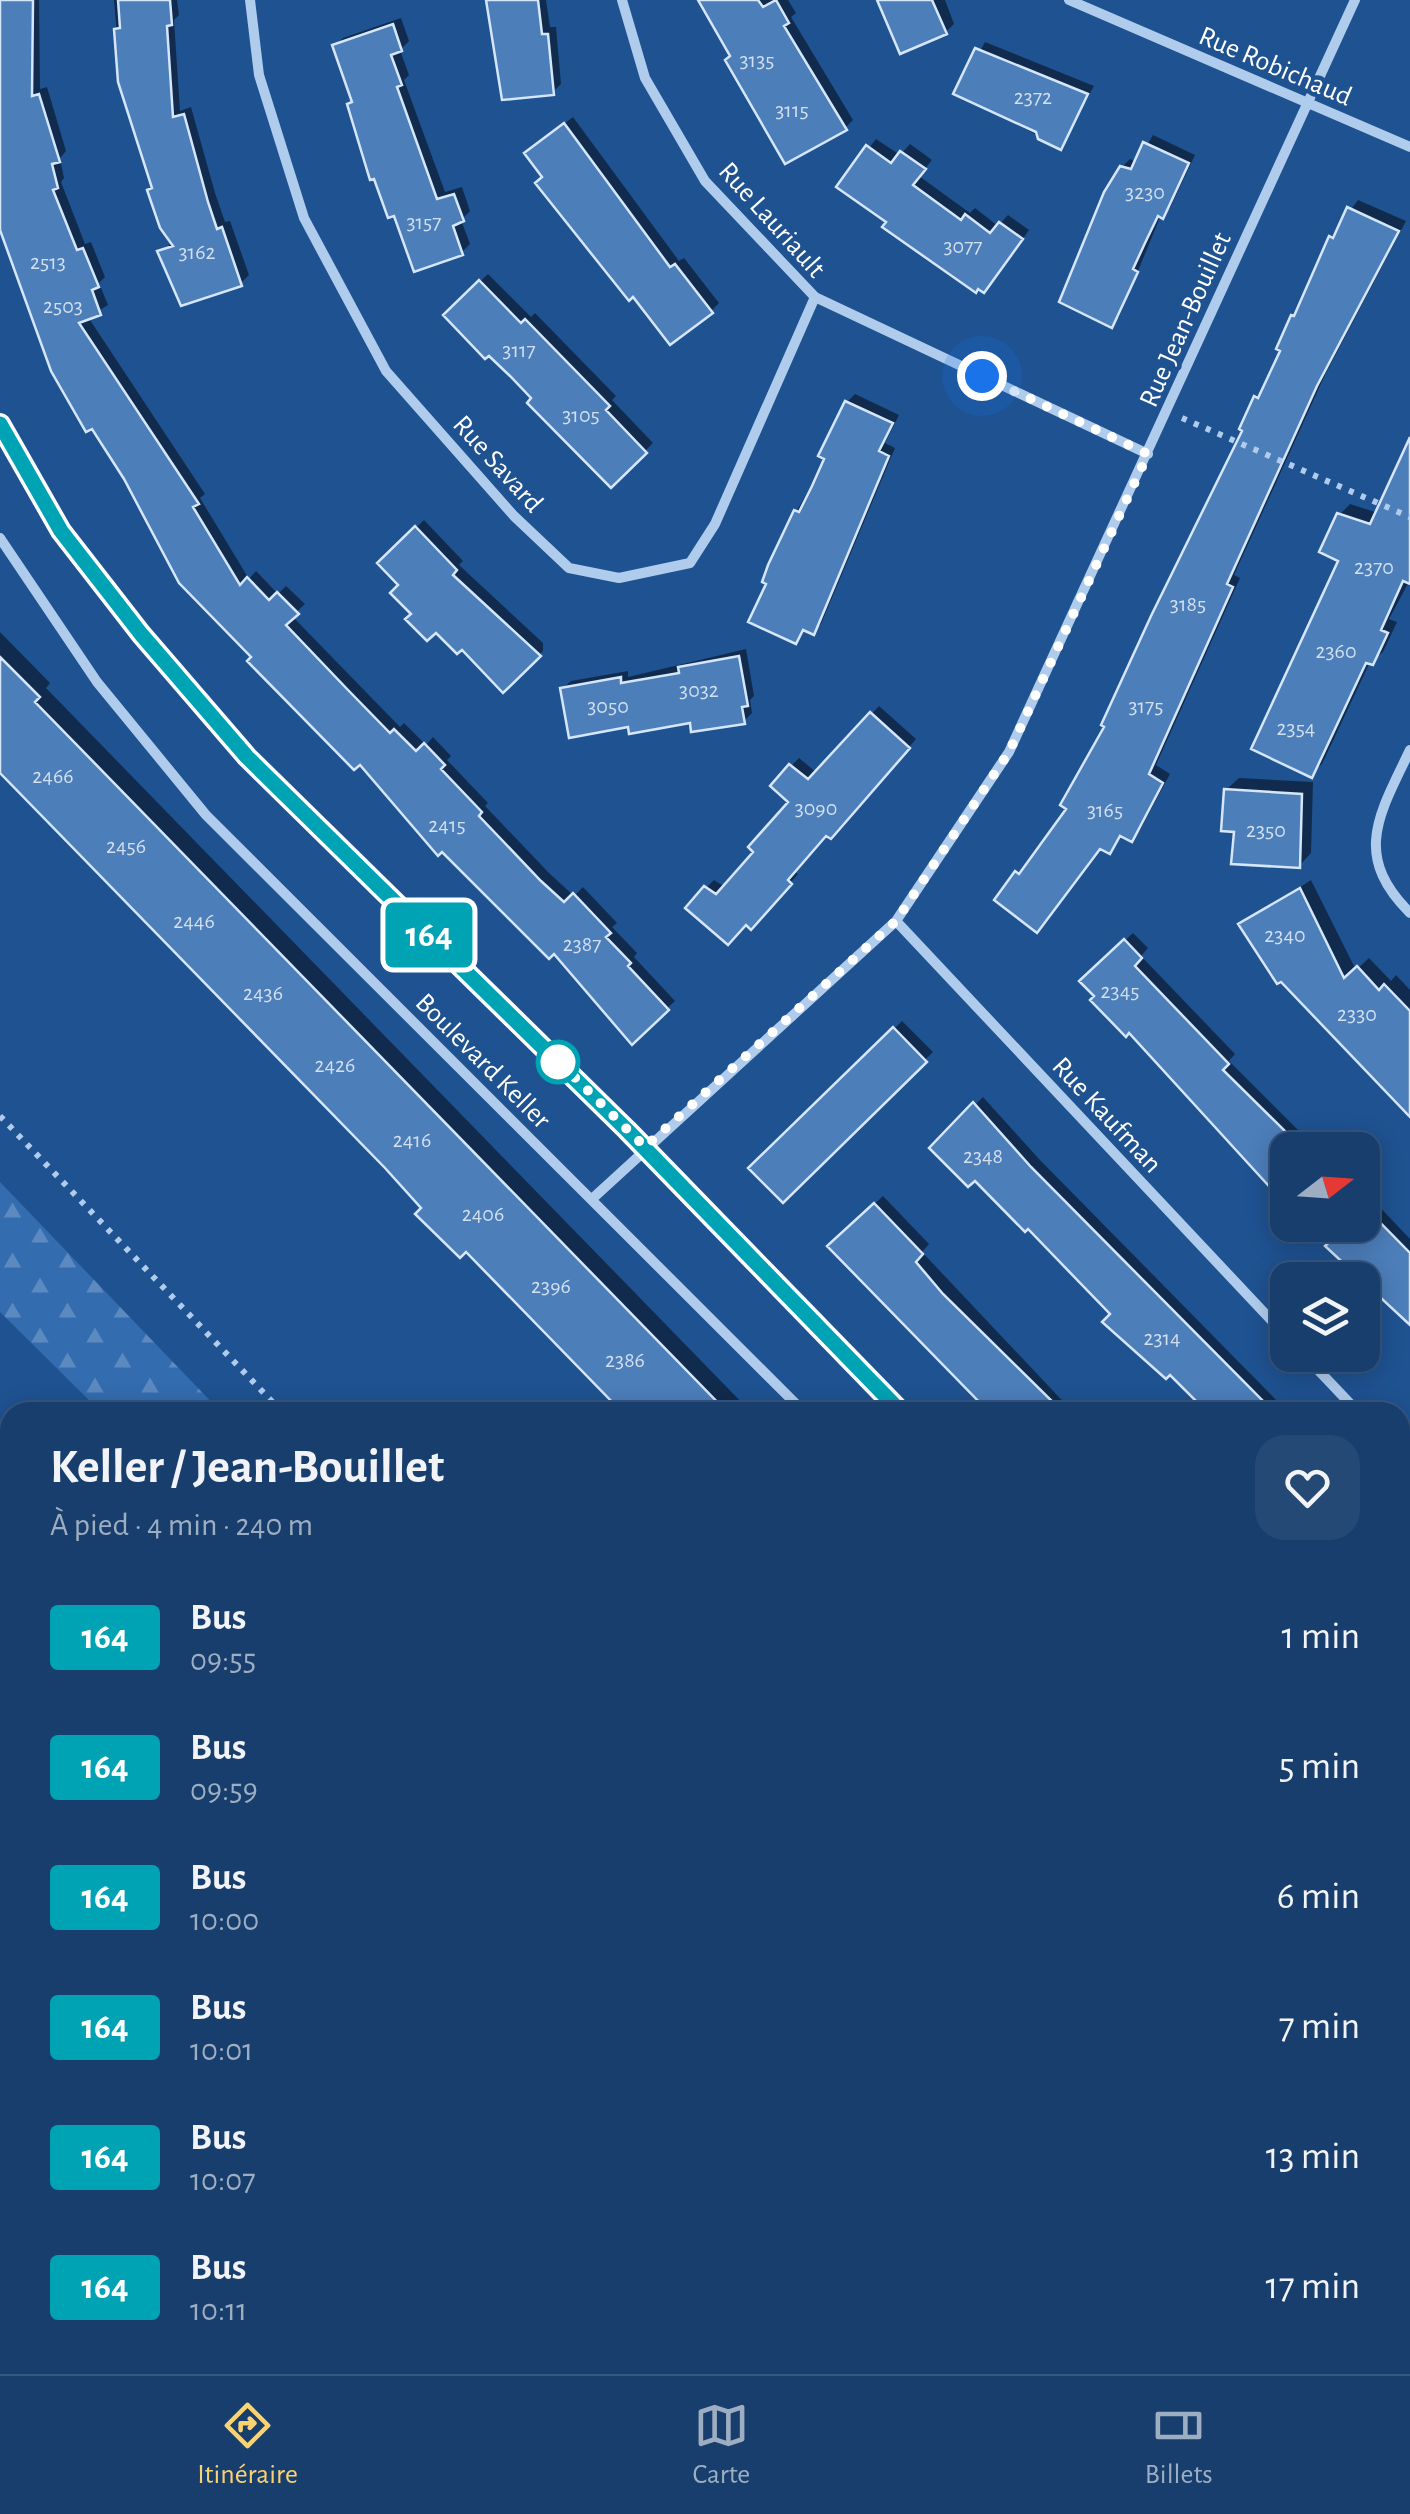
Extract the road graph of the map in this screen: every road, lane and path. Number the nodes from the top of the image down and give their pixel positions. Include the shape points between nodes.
1 (250, 0) edge
2 (622, 0) edge
3 (1069, 0) edge
4 (1355, 0) edge
5 (1307, 103) junction
6 (1410, 147) edge
7 (815, 297) junction
8 (1168, 412) junction
9 (0, 424) edge
10 (1148, 454) junction
11 (1410, 517) edge
12 (0, 538) edge
13 (1410, 750) edge
14 (1410, 913) edge
15 (896, 921) junction
16 (0, 1116) edge
17 (645, 1147) junction
18 (592, 1199) junction
19 (1270, 1319) edge
20 (1320, 1372) edge
21 (272, 1402) edge
22 (794, 1402) edge
23 (891, 1402) edge
24 (1349, 1402) edge

1 - 7 street, Rue Savard via 259,75 304,218 386,371 568,568 619,578 690,564 716,524
2 - 7 street, Rue Lauriault via 645,78 705,182
3 - 5 street, Rue Robichaud
4 - 5 street, Rue Jean-Bouillet
5 - 6 street, Rue Robichaud
5 - 8 street, Rue Jean-Bouillet
7 - 10 street, Rue Lauriault
8 - 10 street, Rue Jean-Bouillet
8 - 11 path
9 - 17 street, Boulevard Keller via 61,531 247,757
10 - 15 street, Rue Jean-Bouillet via 1009,752
12 - 18 street, Boulevard Keller via 97,682 206,814
13 - 14 street via 1381,811 1374,855 1391,894
15 - 17 street, Rue Jean-Bouillet
15 - 19 street, Rue Kaufman
16 - 21 path
17 - 18 street, Rue Jean-Bouillet
17 - 23 street, Boulevard Keller
18 - 22 street, Boulevard Keller
20 - 24 street

